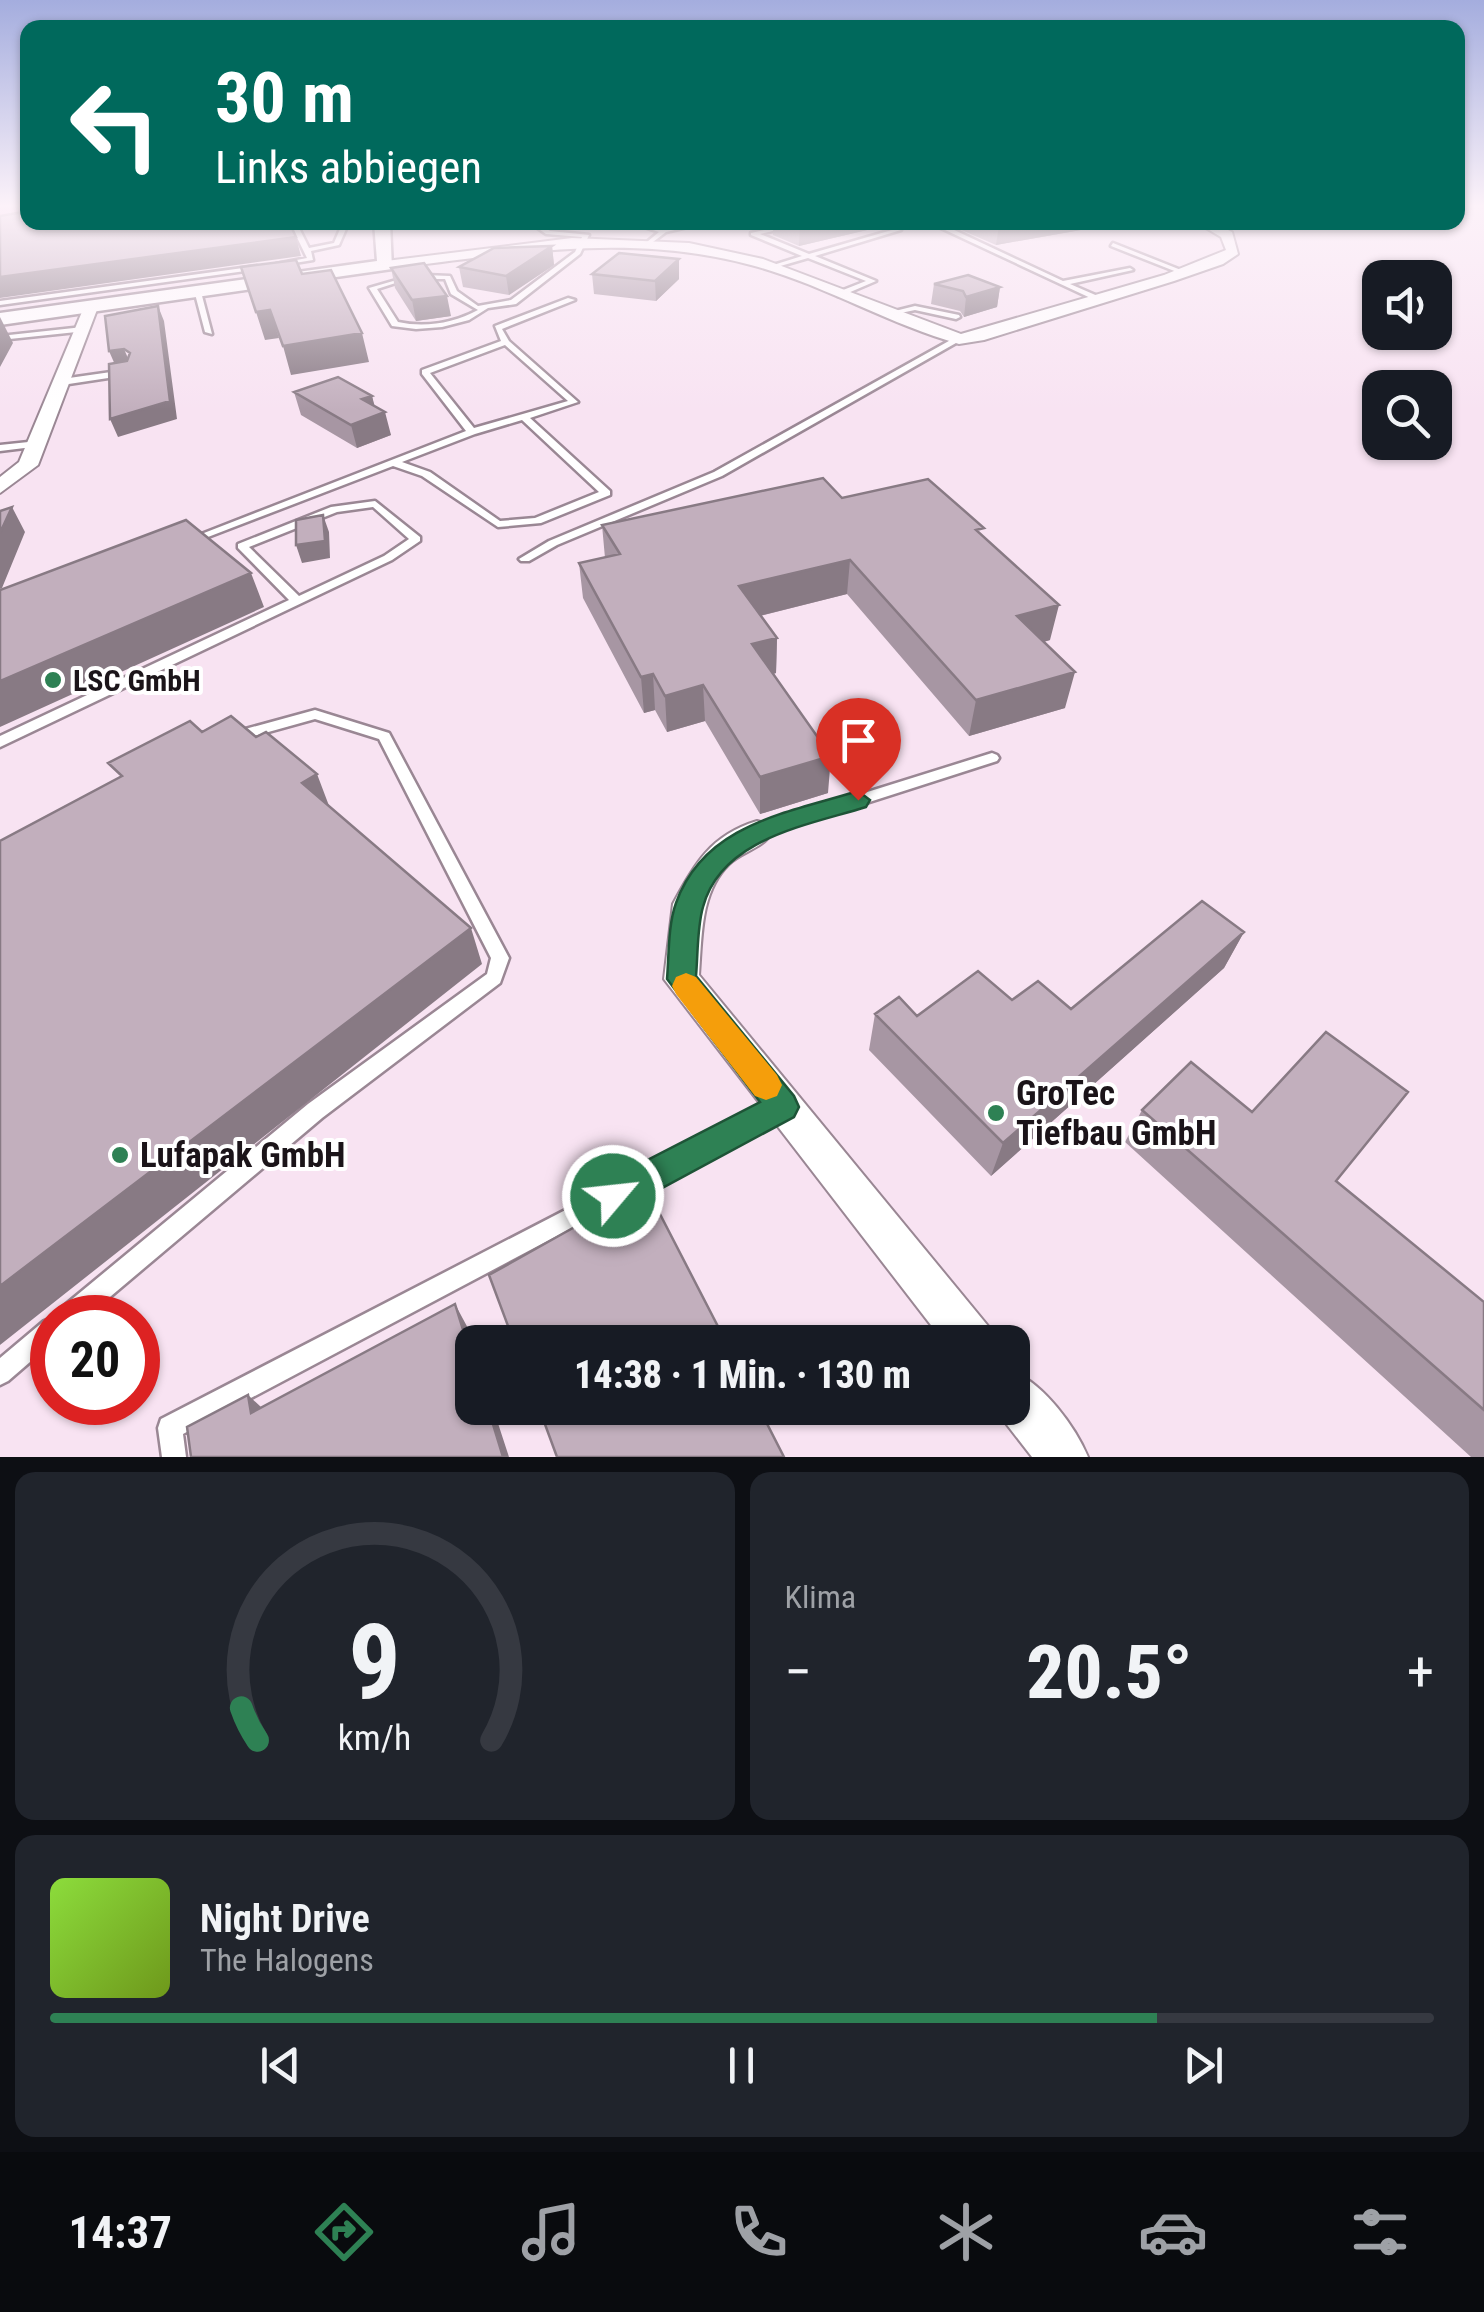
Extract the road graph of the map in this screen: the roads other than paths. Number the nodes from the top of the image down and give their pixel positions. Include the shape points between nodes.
1 (225, 275) edge
2 (316, 275) edge
3 (400, 275) edge
4 (445, 275) edge
5 (549, 275) edge
6 (793, 275) edge
7 (856, 275) edge
8 (1043, 275) edge
9 (1106, 275) edge
10 (1174, 275) edge
11 (1062, 284) junction
12 (197, 292) junction
13 (842, 294) junction
14 (1097, 299) junction
15 (572, 300) dead end
16 (0, 303) edge
17 (59, 303) junction
18 (91, 306) junction
19 (482, 308) junction
20 (891, 313) junction
21 (956, 318) dead end
22 (0, 320) edge
23 (87, 329) junction
24 (209, 332) dead end
25 (0, 338) edge
26 (959, 340) junction
27 (506, 342) junction
28 (130, 372) edge
29 (62, 382) junction
30 (524, 417) junction
31 (472, 432) junction
32 (38, 444) junction
33 (0, 448) edge
34 (394, 462) junction
35 (0, 487) edge
36 (185, 543) edge
37 (525, 559) dead end
38 (295, 599) junction
39 (221, 740) edge
40 (0, 742) edge
41 (992, 758) dead end
42 (757, 832) joint
43 (783, 1107) junction
44 (94, 1295) edge
45 (958, 1325) edge
46 (30, 1348) edge
47 (0, 1373) edge
48 (1030, 1416) edge
49 (174, 1457) edge
50 (1063, 1457) edge

1 - 17 lane
2 - 12 street
3 - 19 lane via 373,288 395,324 459,320
4 - 19 lane via 458,296
5 - 19 lane via 513,302
6 - 13 street
7 - 13 lane via 872,281
8 - 11 lane
9 - 11 lane
10 - 14 street
11 - 14 lane
12 - 18 street
12 - 24 lane
13 - 20 street
14 - 26 street
15 - 27 lane via 498,328
16 - 17 lane
17 - 18 street
17 - 22 street
18 - 23 street
20 - 21 lane via 915,308
20 - 26 street
23 - 25 lane
23 - 29 street
26 - 37 lane via 718,474
27 - 30 lane via 574,402
27 - 31 lane via 426,372
28 - 29 lane
29 - 32 street
30 - 31 lane
30 - 34 lane via 606,493 536,520 498,524 426,474
31 - 34 lane
32 - 33 lane
32 - 35 street via 28,465
34 - 36 lane
38 - 38 lane via 242,546 336,509 374,504 416,539
38 - 40 lane
39 - 44 lane via 316,714 384,736 500,958 494,978 315,1111
41 - 42 lane
42 - 43 street via 717,856 689,904 681,979
43 - 45 street
43 - 49 lane via 170,1428
46 - 47 lane
48 - 50 street

